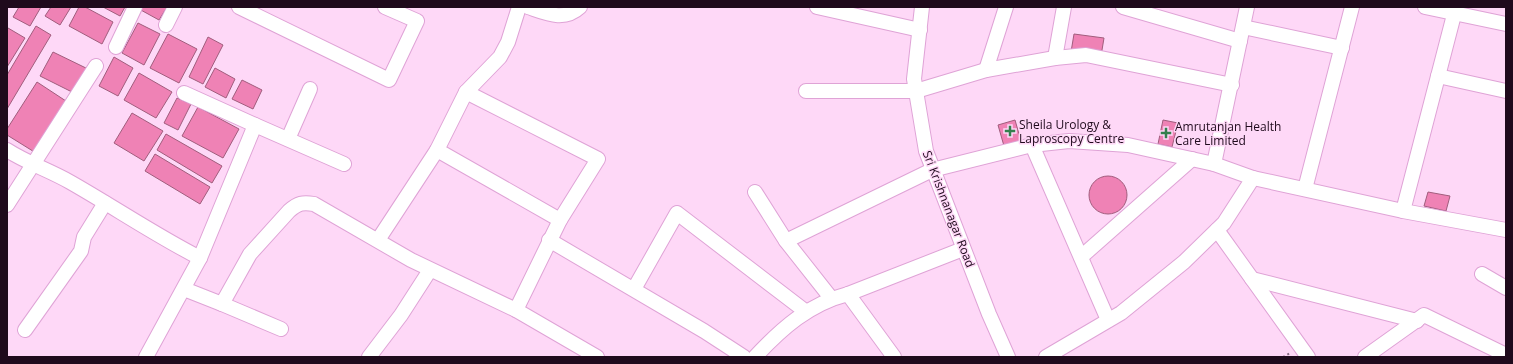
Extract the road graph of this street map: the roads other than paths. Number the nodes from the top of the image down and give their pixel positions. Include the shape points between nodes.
1 (135, 7) edge
2 (175, 7) edge
3 (239, 7) edge
4 (385, 7) edge
5 (519, 7) edge
6 (528, 7) edge
7 (580, 7) edge
8 (817, 7) edge
9 (922, 7) edge
10 (1006, 7) edge
11 (1064, 7) edge
12 (1123, 7) edge
13 (1247, 7) edge
14 (1352, 7) edge
15 (1425, 7) edge
16 (1455, 10) edge
17 (261, 12) edge
18 (1506, 24) edge
19 (166, 25) dead end
20 (1243, 27) junction
21 (920, 30) junction
22 (1240, 41) junction
23 (116, 48) dead end
24 (1342, 48) junction
25 (1055, 58) junction
26 (96, 66) dead end
27 (986, 70) junction
28 (1438, 76) junction
29 (1232, 85) junction
30 (310, 89) dead end
31 (806, 91) dead end
32 (916, 91) junction
33 (1506, 91) edge
34 (466, 92) junction
35 (184, 93) dead end
36 (255, 125) junction
37 (288, 139) junction
38 (1032, 145) junction
39 (7, 150) edge
40 (437, 150) junction
41 (1192, 159) junction
42 (344, 164) dead end
43 (1214, 164) junction
44 (33, 165) junction
45 (932, 170) junction
46 (1253, 178) junction
47 (1305, 189) junction
48 (755, 192) dead end
49 (105, 204) junction
50 (7, 205) edge
51 (1403, 211) junction
52 (560, 220) junction
53 (1217, 230) junction
54 (1506, 230) edge
55 (378, 240) junction
56 (549, 240) junction
57 (786, 241) junction
58 (963, 248) junction
59 (1081, 257) junction
60 (200, 258) junction
61 (430, 270) junction
62 (1482, 274) dead end
63 (1252, 279) junction
64 (1506, 288) edge
65 (184, 289) junction
66 (634, 289) junction
67 (848, 294) junction
68 (831, 298) junction
69 (222, 304) junction
70 (516, 310) junction
71 (805, 311) junction
72 (1108, 320) junction
73 (1417, 321) junction
74 (282, 329) dead end
75 (25, 330) dead end
76 (1506, 355) edge
77 (146, 357) edge
78 (369, 357) edge
79 (597, 357) edge
80 (744, 357) edge
81 (755, 357) edge
82 (894, 357) edge
83 (1008, 357) edge
84 (1046, 357) edge
85 (1308, 357) edge
86 (1366, 357) edge

1 - 23 street
2 - 19 street
3 - 17 street
4 - 17 street via 417,21 389,80
5 - 34 street via 508,42 500,57
6 - 7 street via 561,16
8 - 21 street
9 - 21 street, Sri Krishnanagar Road
10 - 27 street
11 - 25 street
12 - 22 street
13 - 20 street
14 - 24 street
15 - 16 street
16 - 18 street
16 - 28 street
20 - 22 street
20 - 24 street
21 - 32 street, Sri Krishnanagar Road via 914,79
22 - 29 street
24 - 47 street
25 - 27 street
25 - 29 street via 1086,55
26 - 44 street
27 - 32 street
28 - 33 street
28 - 51 street
29 - 43 street
30 - 37 street
31 - 32 street
32 - 45 street, Sri Krishnanagar Road via 926,151
34 - 40 street
34 - 52 street via 598,159
35 - 36 street
36 - 37 street
36 - 60 street
37 - 42 street
38 - 41 street via 1069,140 1128,145
38 - 45 street
38 - 59 street
39 - 44 street
40 - 52 street
40 - 55 street
41 - 43 street
41 - 59 street
43 - 46 street
44 - 49 street via 69,182
44 - 50 street
45 - 57 street
45 - 58 street, Sri Krishnanagar Road
46 - 47 street
46 - 53 street
47 - 51 street
48 - 57 street
49 - 60 street
49 - 75 street via 84,237 80,251
51 - 54 street
52 - 56 street
53 - 63 street
53 - 72 street via 1184,262
55 - 61 street
55 - 69 street via 314,204 303,202 296,205 250,254
56 - 66 street
56 - 70 street
57 - 68 street
58 - 67 street
58 - 83 street, Sri Krishnanagar Road
59 - 72 street
60 - 65 street
61 - 70 street
61 - 78 street via 401,315
62 - 64 street
63 - 73 street
63 - 85 street
65 - 69 street
65 - 77 street
66 - 71 street via 677,214
66 - 80 street
67 - 68 street
67 - 82 street
68 - 71 street
69 - 74 street
70 - 79 street
71 - 81 street via 774,336
72 - 84 street
73 - 76 street via 1424,315
73 - 86 street

